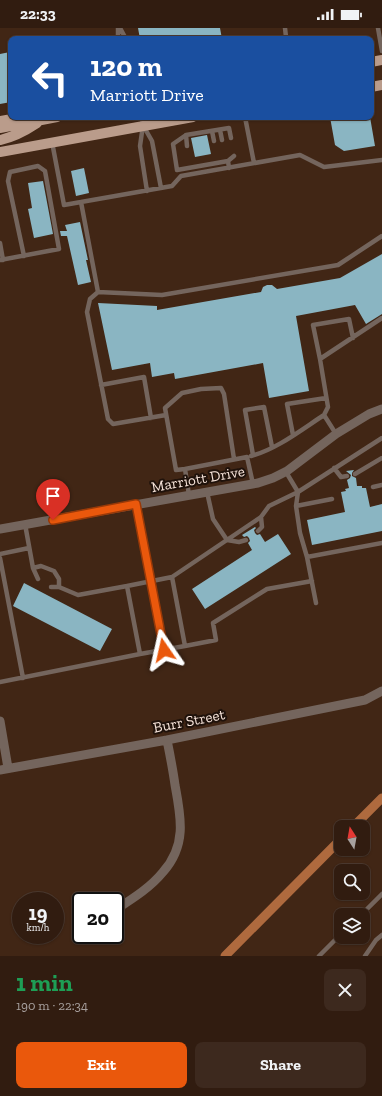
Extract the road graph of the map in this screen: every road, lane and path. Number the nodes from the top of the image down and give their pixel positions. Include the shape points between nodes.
1 (378, 28) edge
2 (382, 51) edge
3 (40, 120) joint
4 (156, 120) edge
5 (246, 120) edge
6 (143, 121) edge
7 (0, 128) edge
8 (220, 130) junction
9 (212, 131) junction
10 (186, 135) junction
11 (231, 138) dead end
12 (0, 140) edge
13 (222, 140) dead end
14 (214, 141) dead end
15 (52, 142) junction
16 (187, 146) dead end
17 (0, 152) edge
18 (234, 156) dead end
19 (226, 160) junction
20 (382, 160) edge
21 (254, 163) junction
22 (229, 168) junction
23 (177, 170) junction
24 (181, 176) junction
25 (161, 188) junction
26 (147, 190) junction
27 (81, 202) junction
28 (382, 236) edge
29 (0, 243) edge
30 (24, 256) junction
31 (2, 260) edge
32 (98, 292) junction
33 (382, 318) edge
34 (352, 338) junction
35 (320, 359) junction
36 (101, 385) junction
37 (326, 398) junction
38 (382, 409) edge
39 (166, 415) junction
40 (324, 415) junction
41 (151, 418) junction
42 (336, 434) junction
43 (293, 435) junction
44 (382, 438) edge
45 (272, 448) junction
46 (253, 455) junction
47 (247, 457) junction
48 (382, 458) edge
49 (234, 459) junction
50 (334, 468) junction
51 (185, 469) junction
52 (286, 472) junction
53 (355, 474) dead end
54 (347, 476) dead end
55 (253, 484) junction
56 (382, 485) edge
57 (373, 487) dead end
58 (208, 492) junction
59 (298, 492) junction
60 (189, 495) junction
61 (332, 499) dead end
62 (136, 504) junction
63 (296, 506) junction
64 (261, 517) junction
65 (25, 524) junction
66 (0, 529) edge
67 (258, 532) dead end
68 (228, 540) junction
69 (246, 540) dead end
70 (382, 543) edge
71 (29, 548) junction
72 (0, 554) edge
73 (308, 557) junction
74 (0, 558) edge
75 (33, 568) junction
76 (172, 577) junction
77 (38, 580) dead end
78 (151, 581) junction
79 (312, 581) junction
80 (126, 586) junction
81 (51, 587) dead end
82 (59, 587) junction
83 (316, 603) dead end
84 (185, 646) junction
85 (164, 650) junction
86 (140, 654) junction
87 (23, 678) junction
88 (0, 682) edge
89 (382, 691) edge
90 (0, 721) edge
91 (167, 740) junction
92 (4, 769) edge
93 (382, 894) edge
94 (124, 904) edge
95 (368, 908) edge
96 (382, 935) edge
97 (334, 941) edge
98 (319, 956) edge
99 (365, 956) edge

1 - 2 lane
3 - 7 main road
3 - 12 main road via 27,130
4 - 6 main road
5 - 21 lane
6 - 15 main road
6 - 25 lane via 152,141
6 - 26 lane via 140,146
8 - 9 lane
8 - 11 lane via 229,128
8 - 13 lane
9 - 10 lane
9 - 14 lane
10 - 16 lane
10 - 23 lane via 173,144
15 - 17 main road
15 - 27 lane via 64,205
18 - 19 lane
19 - 22 lane
19 - 23 lane
20 - 21 lane via 324,167 300,155
21 - 22 lane
22 - 24 lane
23 - 24 lane
24 - 25 lane via 172,186
25 - 26 lane
26 - 27 lane
27 - 32 lane
28 - 32 lane via 338,265 162,296
29 - 31 lane
30 - 30 lane via 59,249 45,171 38,166 10,172 8,181
30 - 31 lane
32 - 36 lane via 90,299 87,312
33 - 34 lane
34 - 35 lane
34 - 35 lane via 349,319 313,325
35 - 37 lane
36 - 41 lane via 108,419 113,424
36 - 41 lane via 144,377
37 - 40 lane via 328,407
37 - 43 lane via 287,404
38 - 42 street, Marriott Drive
39 - 41 lane
39 - 49 lane via 165,408 182,392 221,388
39 - 51 lane via 176,470
40 - 42 lane
40 - 43 lane
42 - 52 street, Marriott Drive
43 - 45 lane
44 - 50 lane
45 - 46 lane
45 - 46 lane via 264,407 245,410
46 - 47 lane
47 - 49 lane
47 - 55 lane
48 - 53 lane
49 - 51 lane
50 - 54 lane via 341,476
50 - 59 lane
51 - 60 lane
52 - 55 street, Marriott Drive
52 - 59 lane
55 - 58 street, Marriott Drive
56 - 57 lane
58 - 60 street, Marriott Drive
58 - 68 lane via 213,519
59 - 63 lane
59 - 64 lane via 269,506
60 - 62 street, Marriott Drive
61 - 63 lane
62 - 65 street, Marriott Drive
62 - 78 lane
63 - 73 lane via 300,533
64 - 67 lane via 262,527
64 - 68 lane
65 - 66 street, Marriott Drive
65 - 71 lane
68 - 69 lane
68 - 76 lane
70 - 73 lane
71 - 72 lane
71 - 75 lane
73 - 79 lane
74 - 87 lane
75 - 77 lane
75 - 82 lane via 41,566 54,572 59,579
76 - 78 lane
76 - 84 lane
78 - 80 lane
78 - 85 lane
79 - 83 lane
79 - 84 lane via 267,589 213,623 216,640
80 - 82 lane via 78,595
80 - 86 lane
81 - 82 lane
84 - 85 lane
85 - 86 lane
86 - 87 lane
87 - 88 lane
89 - 91 street, Burr Street via 365,700
90 - 92 street
91 - 92 street, Burr Street
91 - 94 street via 181,815 179,842 163,873 140,894
93 - 95 lane
96 - 99 lane
97 - 98 lane

